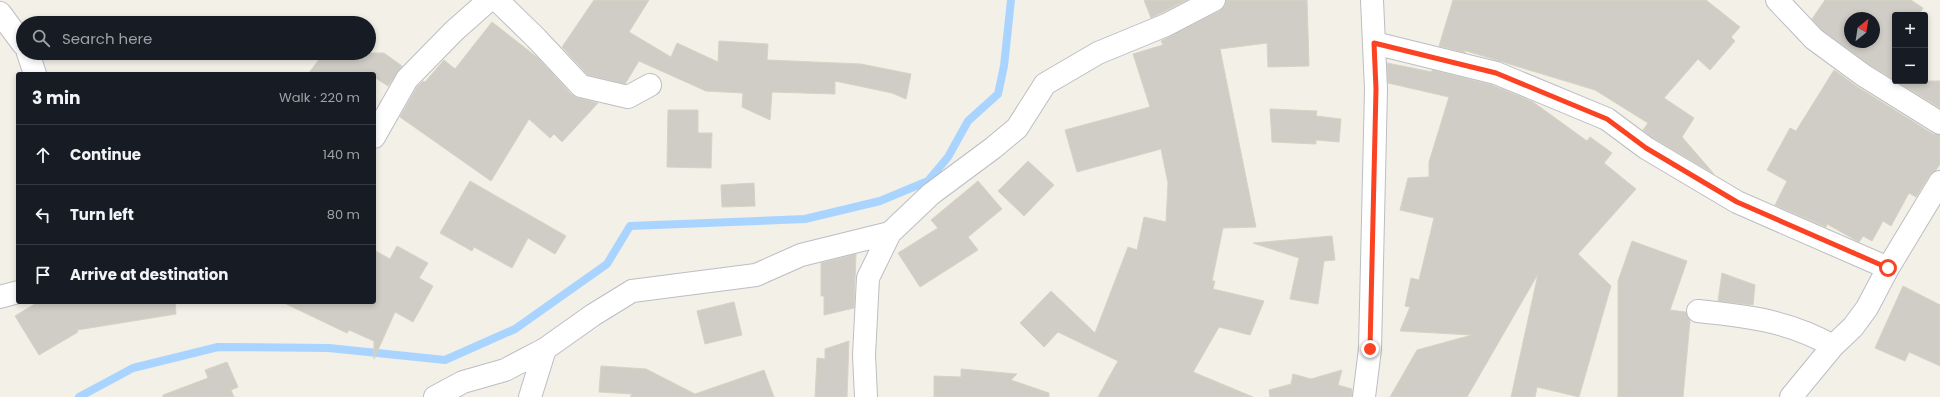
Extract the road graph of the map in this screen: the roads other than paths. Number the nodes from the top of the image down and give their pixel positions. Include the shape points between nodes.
1 (489, 0) edge
2 (497, 0) edge
3 (1214, 0) edge
4 (1372, 0) edge
5 (1776, 0) edge
6 (0, 13) edge
7 (16, 35) edge
8 (1374, 43) junction
9 (30, 60) edge
10 (34, 72) edge
11 (650, 85) dead end
12 (1940, 123) edge
13 (376, 133) edge
14 (1940, 182) edge
15 (890, 232) junction
16 (1888, 268) junction
17 (16, 293) edge
18 (0, 297) edge
19 (1698, 311) dead end
20 (1833, 346) junction
21 (545, 349) junction
22 (434, 397) edge
23 (530, 397) edge
24 (866, 397) edge
25 (1364, 397) edge
26 (1791, 397) edge

1 - 13 street via 407,78
2 - 11 street via 581,86 628,97
3 - 15 street via 1166,25 1098,53 1045,84 1017,128 931,194
4 - 8 street
5 - 12 street via 1814,39 1863,75
6 - 7 street
8 - 16 street via 1496,73 1607,119 1646,148 1737,202
8 - 25 street via 1376,89 1370,349
9 - 10 street
14 - 16 street
15 - 21 street via 801,255 756,275 632,291
15 - 24 street via 868,278 864,355
16 - 20 street via 1867,308 1853,327
17 - 18 street
19 - 20 street via 1769,320 1815,336
20 - 26 street
21 - 22 street via 505,370 462,382
21 - 23 street

